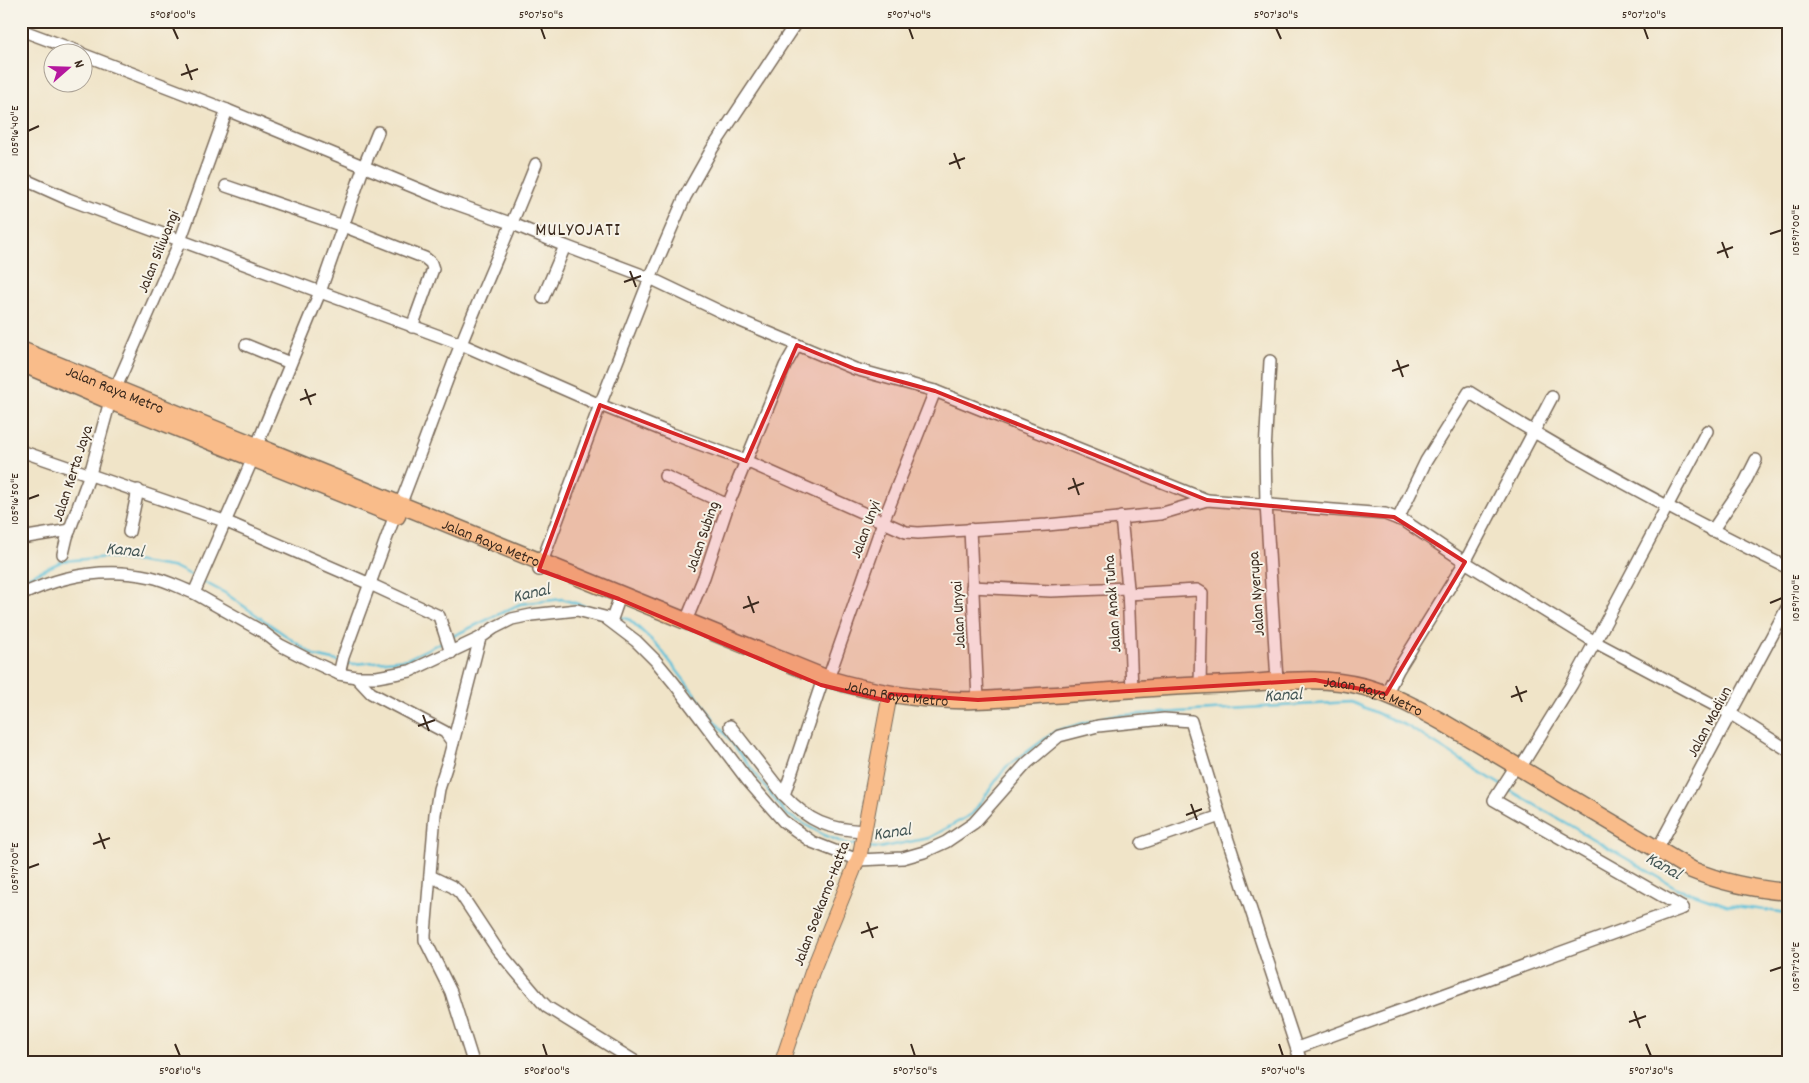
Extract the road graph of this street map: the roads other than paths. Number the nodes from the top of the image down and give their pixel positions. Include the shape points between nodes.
1 (797, 21) edge
2 (21, 30) edge
3 (52, 42) edge
4 (92, 57) edge
5 (227, 110) junction
6 (378, 132) dead end
7 (536, 164) dead end
8 (364, 166) junction
9 (21, 178) edge
10 (226, 186) dead end
11 (513, 224) junction
12 (343, 226) junction
13 (180, 241) junction
14 (565, 246) junction
15 (650, 278) junction
16 (320, 292) junction
17 (543, 298) dead end
18 (412, 326) junction
19 (461, 344) junction
20 (246, 345) dead end
21 (797, 345) junction
22 (21, 350) edge
23 (1270, 361) dead end
24 (290, 363) junction
25 (21, 364) edge
26 (935, 391) junction
27 (112, 395) junction
28 (1552, 397) dead end
29 (600, 405) junction
30 (1707, 431) dead end
31 (1533, 432) junction
32 (21, 451) edge
33 (255, 452) junction
34 (1756, 460) dead end
35 (746, 461) junction
36 (90, 474) junction
37 (664, 476) dead end
38 (138, 490) junction
39 (1207, 500) junction
40 (1266, 504) junction
41 (728, 505) junction
42 (1666, 506) junction
43 (398, 510) junction
44 (1122, 517) junction
45 (1398, 519) junction
46 (226, 522) junction
47 (883, 522) junction
48 (970, 529) junction
49 (70, 530) junction
50 (1712, 531) junction
51 (129, 532) dead end
52 (21, 538) edge
53 (63, 554) dead end
54 (1465, 562) junction
55 (540, 566) junction
56 (1788, 568) edge
57 (370, 584) junction
58 (972, 587) junction
59 (195, 591) junction
60 (1128, 591) junction
61 (21, 595) edge
62 (619, 601) junction
63 (1788, 606) edge
64 (610, 618) junction
65 (686, 621) junction
66 (480, 638) junction
67 (1595, 642) junction
68 (450, 650) junction
69 (341, 666) junction
70 (356, 677) junction
71 (1277, 681) junction
72 (824, 682) junction
73 (1200, 685) junction
74 (1132, 690) junction
75 (1386, 694) junction
76 (889, 698) junction
77 (978, 700) junction
78 (1731, 714) junction
79 (730, 726) dead end
80 (453, 743) junction
81 (1788, 750) edge
82 (1516, 770) junction
83 (784, 795) junction
84 (1220, 816) junction
85 (864, 834) junction
86 (1142, 843) dead end
87 (1656, 850) junction
88 (859, 857) junction
89 (430, 876) junction
90 (1788, 892) edge
91 (1788, 901) edge
92 (1297, 1048) junction
93 (473, 1062) edge
94 (636, 1062) edge
95 (782, 1062) edge
96 (1301, 1062) edge

1 - 15 street via 712,149 685,197
2 - 3 street
4 - 5 street
5 - 8 street
5 - 13 street, Jalan Siliwangi
6 - 8 street
7 - 11 street
8 - 11 street
8 - 12 street
9 - 13 street
10 - 12 street
11 - 14 street
11 - 19 street
12 - 16 street
12 - 18 street via 425,258 431,264 432,275
13 - 16 street
13 - 27 street, Jalan Siliwangi
14 - 15 street
14 - 17 street
15 - 21 street
15 - 29 street
16 - 18 street
16 - 24 street
18 - 19 street
19 - 29 street
19 - 43 street
20 - 24 street
21 - 26 street via 855,369
21 - 35 street, Jalan Subing via 785,366
22 - 27 highway, Jalan Raya Metro
23 - 40 street, Jalan Nyerupa
24 - 33 street
25 - 27 highway
26 - 39 street
26 - 47 street, Jalan Unyi
27 - 33 highway
27 - 36 street, Jalan Kerta Jaya
28 - 31 street
29 - 35 street
29 - 55 street
30 - 42 street
31 - 42 street
31 - 45 street via 1469,392 1426,461
31 - 54 street
32 - 36 street
33 - 43 highway
33 - 46 street
34 - 50 street
35 - 41 street, Jalan Subing
35 - 47 street
36 - 38 street
36 - 49 street, Jalan Kerta Jaya
37 - 41 street
38 - 46 street
38 - 51 street
39 - 40 street
39 - 44 street via 1160,514
40 - 45 street via 1386,514
40 - 71 street, Jalan Nyerupa
41 - 65 street, Jalan Subing
42 - 50 street
42 - 67 street
43 - 55 highway
43 - 57 street
44 - 48 street
44 - 60 street, Jalan Anak Tuha
45 - 54 street
46 - 57 street
46 - 59 street
47 - 48 street via 913,533
47 - 72 street, Jalan Unyi
48 - 58 street, Jalan Unyai
49 - 52 street
49 - 53 street, Jalan Kerta Jaya
50 - 56 street
54 - 67 street
54 - 75 street
55 - 62 highway
55 - 65 highway, Jalan Raya Metro
57 - 68 street via 439,616
57 - 69 street
58 - 60 street
58 - 77 street, Jalan Unyai
59 - 61 street via 152,577 118,572 91,573 59,580
59 - 69 street via 280,645
60 - 73 street via 1197,590 1202,593
60 - 74 street, Jalan Anak Tuha
62 - 64 street
62 - 72 highway via 734,650
63 - 78 street, Jalan Madiun
64 - 66 street via 577,610 548,612 512,619
64 - 88 street via 674,683 748,781 783,821 812,842
65 - 72 highway, Jalan Raya Metro
66 - 68 street
66 - 80 street
67 - 78 street
67 - 82 street
68 - 70 street via 402,673
69 - 70 street
70 - 80 street via 371,693 445,732
71 - 73 highway, Jalan Raya Metro
71 - 75 highway, Jalan Raya Metro via 1342,682
72 - 76 highway
72 - 83 street, Jalan Unyi
73 - 74 highway, Jalan Raya Metro
74 - 77 highway, Jalan Raya Metro
75 - 82 highway, Jalan Raya Metro via 1431,716
76 - 77 highway, Jalan Raya Metro
76 - 82 highway via 923,706 978,708 1206,692 1318,688 1364,695 1415,713
76 - 85 main road, Jalan Soekarno-Hatta
78 - 81 street
78 - 87 street, Jalan Madiun
79 - 83 street
80 - 89 street via 436,806
82 - 87 highway, Jalan Raya Metro
82 - 91 highway via 1688,877 1744,896
82 - 92 street via 1494,800 1683,908
83 - 85 street via 802,813 823,824
84 - 86 street
84 - 88 street via 1191,721 1164,719 1098,726 1059,736 1027,762 974,823 946,842 903,858
84 - 92 street
85 - 88 main road, Jalan Soekarno-Hatta
87 - 90 highway, Jalan Raya Metro via 1714,879
88 - 95 main road, Jalan Soekarno-Hatta via 812,972
89 - 93 street via 425,940 450,992
89 - 94 street via 460,893 497,949 547,1007
92 - 96 street

